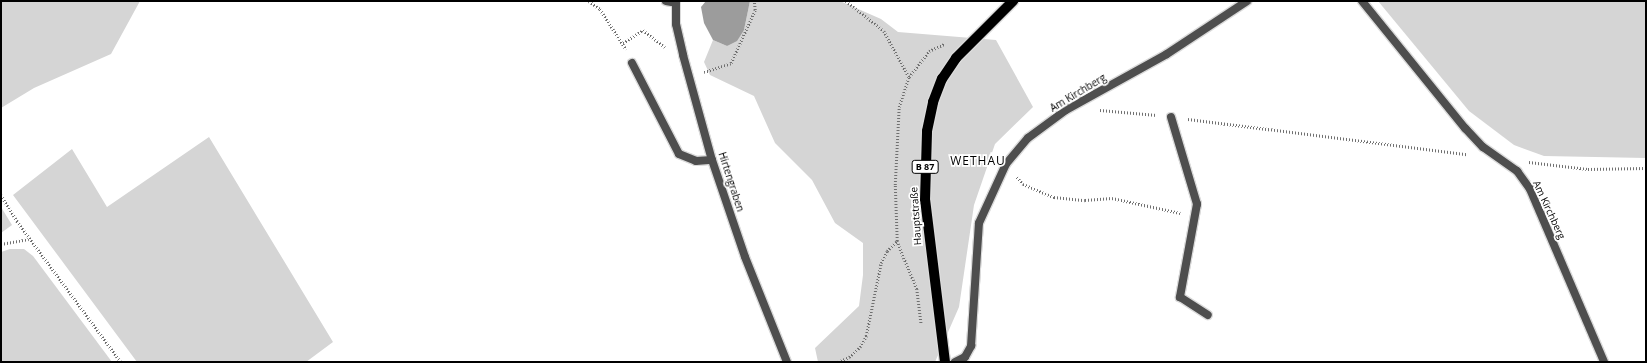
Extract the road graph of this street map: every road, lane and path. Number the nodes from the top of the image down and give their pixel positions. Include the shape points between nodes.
1 (589, 1) edge
2 (666, 1) edge
3 (754, 1) edge
4 (846, 1) edge
5 (1013, 1) edge
6 (1247, 1) edge
7 (1362, 1) edge
8 (676, 2) edge
9 (949, 42) dead end
10 (624, 43) junction
11 (683, 55) junction
12 (632, 63) joint
13 (908, 77) junction
14 (688, 78) junction
15 (1097, 110) dead end
16 (1171, 117) junction
17 (1471, 155) dead end
18 (1502, 159) junction
19 (712, 160) junction
20 (1006, 164) junction
21 (1646, 168) edge
22 (1, 195) edge
23 (1195, 216) junction
24 (30, 239) junction
25 (897, 241) junction
26 (1, 244) edge
27 (1208, 315) dead end
28 (922, 327) dead end
29 (121, 362) edge
30 (787, 362) edge
31 (838, 362) edge
32 (945, 362) edge
33 (955, 362) edge
34 (1604, 362) edge

1 - 10 path via 600,9
2 - 8 street
3 - 14 path via 755,10 730,63
4 - 13 path via 884,31
5 - 32 main road, Hauptstraße / B 87 via 956,58 942,79 932,102 927,132 925,200
6 - 20 street, Am Kirchberg via 1167,54 1066,110 1028,138
7 - 18 street, Am Kirchberg via 1465,128 1483,147
8 - 11 street, Hirtengraben via 676,24
9 - 13 path via 929,50
10 - 11 path via 643,30 675,54
10 - 12 path
11 - 14 street, Hirtengraben
12 - 19 street via 679,154 696,161
13 - 25 path via 898,107 895,184
14 - 19 street, Hirtengraben
15 - 16 path
16 - 17 path
16 - 23 street via 1197,204
18 - 21 path via 1588,168
18 - 34 street, Am Kirchberg via 1517,171 1530,189
19 - 30 street, Hirtengraben via 745,258
20 - 23 path via 1023,184 1054,198 1112,198
20 - 33 street, Am Kirchberg via 979,224 971,346 965,357
22 - 24 path
23 - 27 street via 1180,297
24 - 26 path
24 - 29 path
25 - 28 path via 917,289
25 - 31 path via 887,251 881,263 866,336 860,347 849,357

